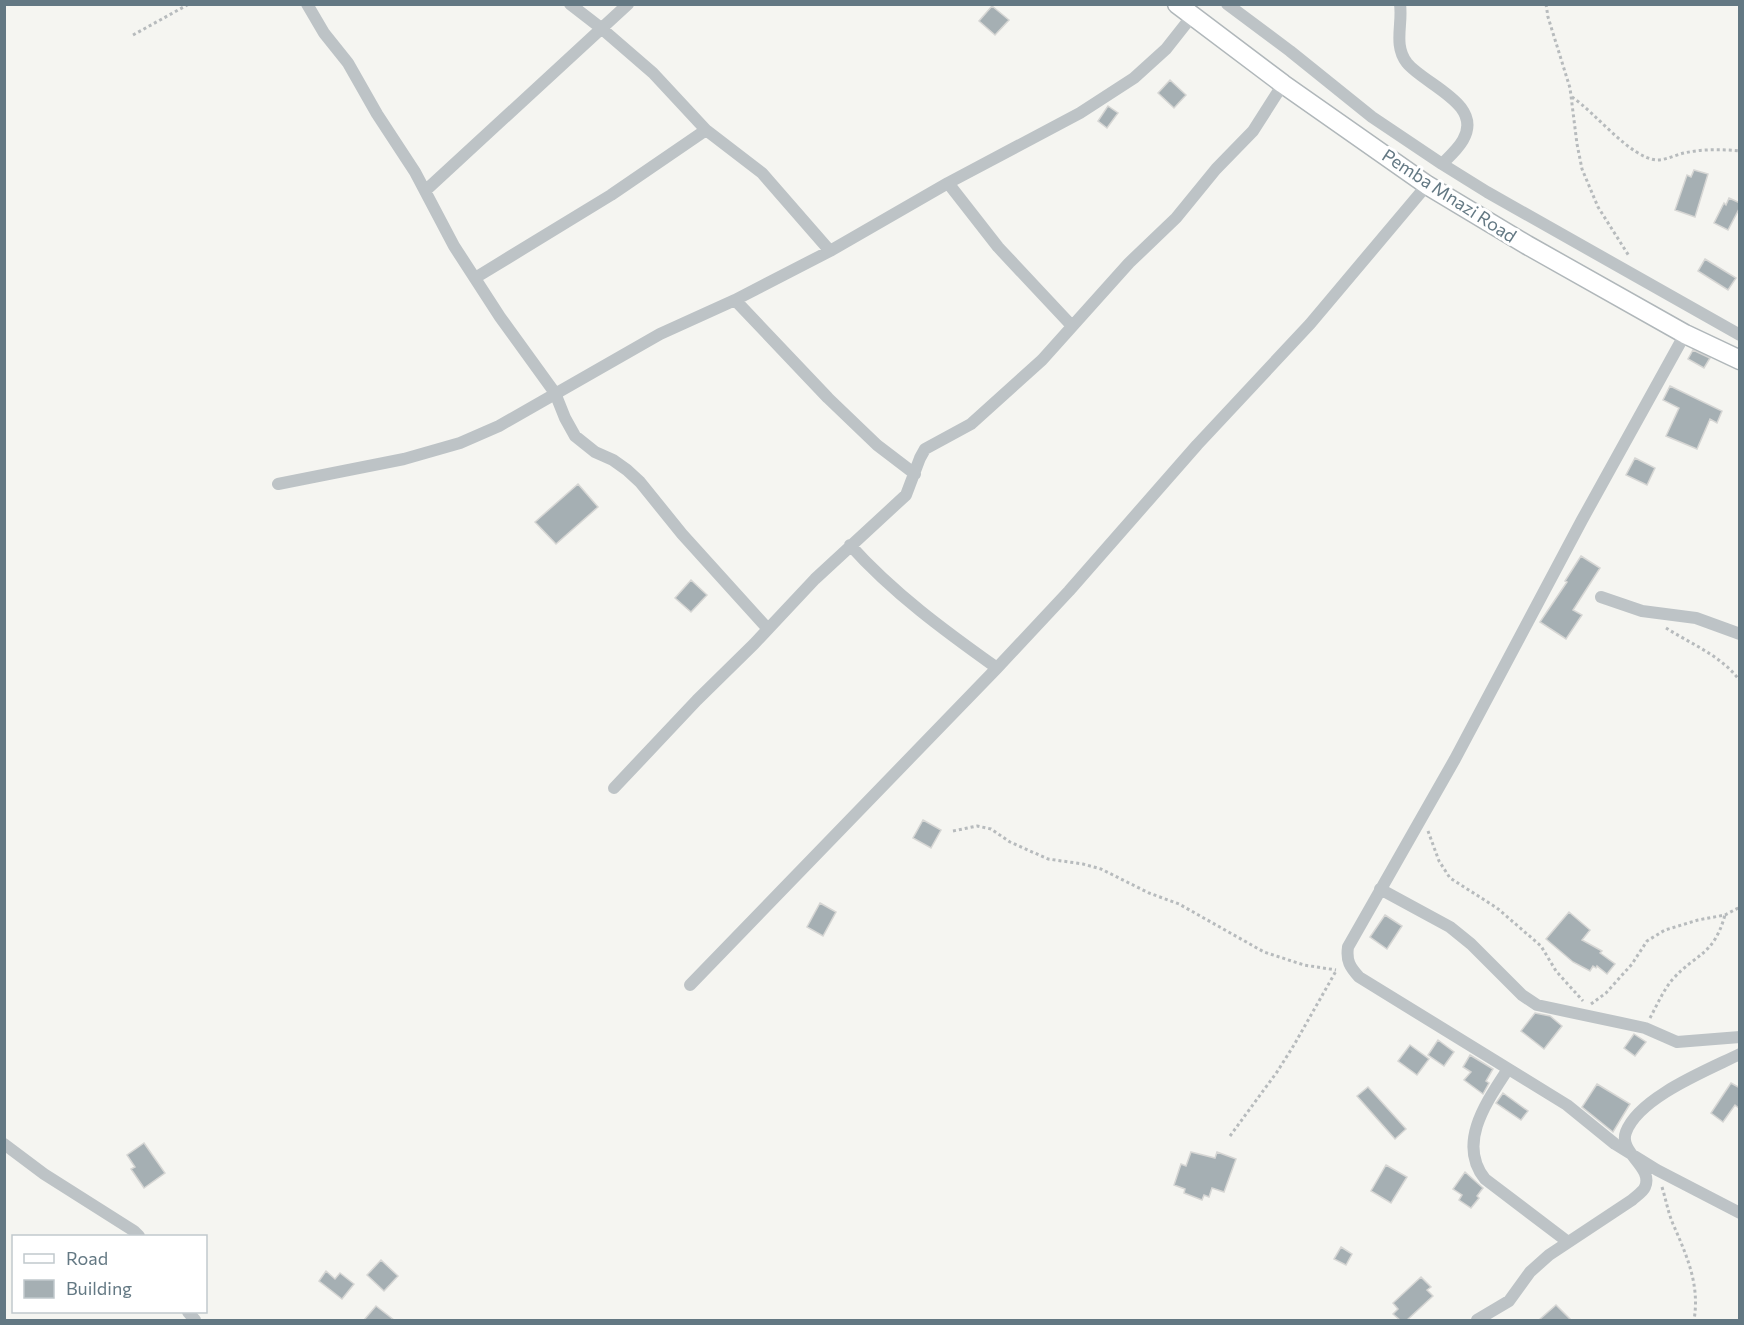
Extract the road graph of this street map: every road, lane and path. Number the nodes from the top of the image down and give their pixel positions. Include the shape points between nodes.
1 (189, 4) edge
2 (307, 4) edge
3 (570, 4) edge
4 (628, 4) edge
5 (1177, 4) edge
6 (1227, 4) edge
7 (1400, 4) edge
8 (1546, 4) edge
9 (1192, 16) junction
10 (601, 28) junction
11 (134, 35) dead end
12 (1283, 84) junction
13 (1571, 97) junction
14 (706, 130) junction
15 (1740, 151) edge
16 (1442, 164) junction
17 (948, 183) junction
18 (1427, 185) junction
19 (426, 191) junction
20 (830, 251) junction
21 (475, 278) junction
22 (1644, 281) junction
23 (735, 300) junction
24 (1072, 326) junction
25 (1686, 334) junction
26 (1740, 335) edge
27 (1740, 360) edge
28 (555, 393) junction
29 (915, 474) junction
30 (278, 484) dead end
31 (850, 545) junction
32 (1601, 597) dead end
33 (1642, 611) junction
34 (768, 629) junction
35 (1740, 634) edge
36 (997, 668) junction
37 (1740, 681) edge
38 (614, 788) dead end
39 (1421, 816) junction
40 (953, 831) dead end
41 (1380, 889) junction
42 (1740, 907) edge
43 (1725, 915) junction
44 (1346, 957) junction
45 (1336, 970) junction
46 (690, 985) dead end
47 (1644, 1028) junction
48 (1740, 1037) edge
49 (1740, 1054) edge
50 (1508, 1069) junction
51 (1230, 1136) dead end
52 (4, 1144) edge
53 (1630, 1153) junction
54 (1657, 1170) junction
55 (1740, 1213) edge
56 (138, 1235) edge
57 (1568, 1242) junction
58 (1477, 1320) edge
59 (1694, 1320) edge

1 - 11 path
2 - 19 street
3 - 10 street
4 - 10 street
5 - 9 main road, Pemba Mnazi Road
6 - 16 street via 1372,117
7 - 16 street via 1399,37 1407,62 1455,101 1468,120 1463,140
8 - 13 path
9 - 12 main road, Pemba Mnazi Road
9 - 17 street via 1166,49 1134,78 1080,113
10 - 14 street via 653,73
10 - 19 street
12 - 18 main road, Pemba Mnazi Road
12 - 24 street via 1253,131
13 - 15 path via 1631,149 1647,157 1657,160 1698,150
13 - 22 path via 1576,144 1591,194
14 - 20 street via 762,173
14 - 21 street via 611,195
16 - 22 street
17 - 20 street
17 - 24 street via 998,247
18 - 25 main road, Pemba Mnazi Road
18 - 36 street via 1310,324
19 - 21 street
20 - 23 street
21 - 28 street
22 - 26 street
23 - 28 street via 660,334
23 - 29 street via 876,445
24 - 29 street via 1042,360 971,424 925,449
25 - 27 main road, Pemba Mnazi Road
25 - 39 street
28 - 30 street via 500,426 460,443 404,459
28 - 34 street via 575,436 640,482
29 - 31 street via 906,495
31 - 34 street
31 - 36 street via 891,586
32 - 33 street
33 - 35 street via 1696,618
33 - 37 path via 1707,652
34 - 38 street
36 - 46 street
39 - 41 street
39 - 43 path via 1450,878 1497,908 1541,946 1557,971 1589,1006 1632,964 1647,941 1665,930
40 - 45 path via 977,826 991,829 1048,859 1101,869 1149,894 1179,904 1264,952
41 - 44 street
41 - 47 street via 1450,927 1537,1005
42 - 43 path
43 - 47 path via 1714,942 1672,980
44 - 45 path
44 - 50 street via 1359,977
45 - 51 path via 1289,1054
47 - 48 street via 1677,1042
49 - 53 street via 1660,1095 1626,1131 1625,1143
50 - 53 street via 1567,1105
50 - 57 street via 1476,1125 1474,1157 1478,1170
52 - 56 street
53 - 54 street
53 - 57 street via 1646,1176 1646,1186 1632,1200
54 - 55 street
54 - 59 path via 1693,1274
57 - 58 street via 1530,1272 1509,1301

